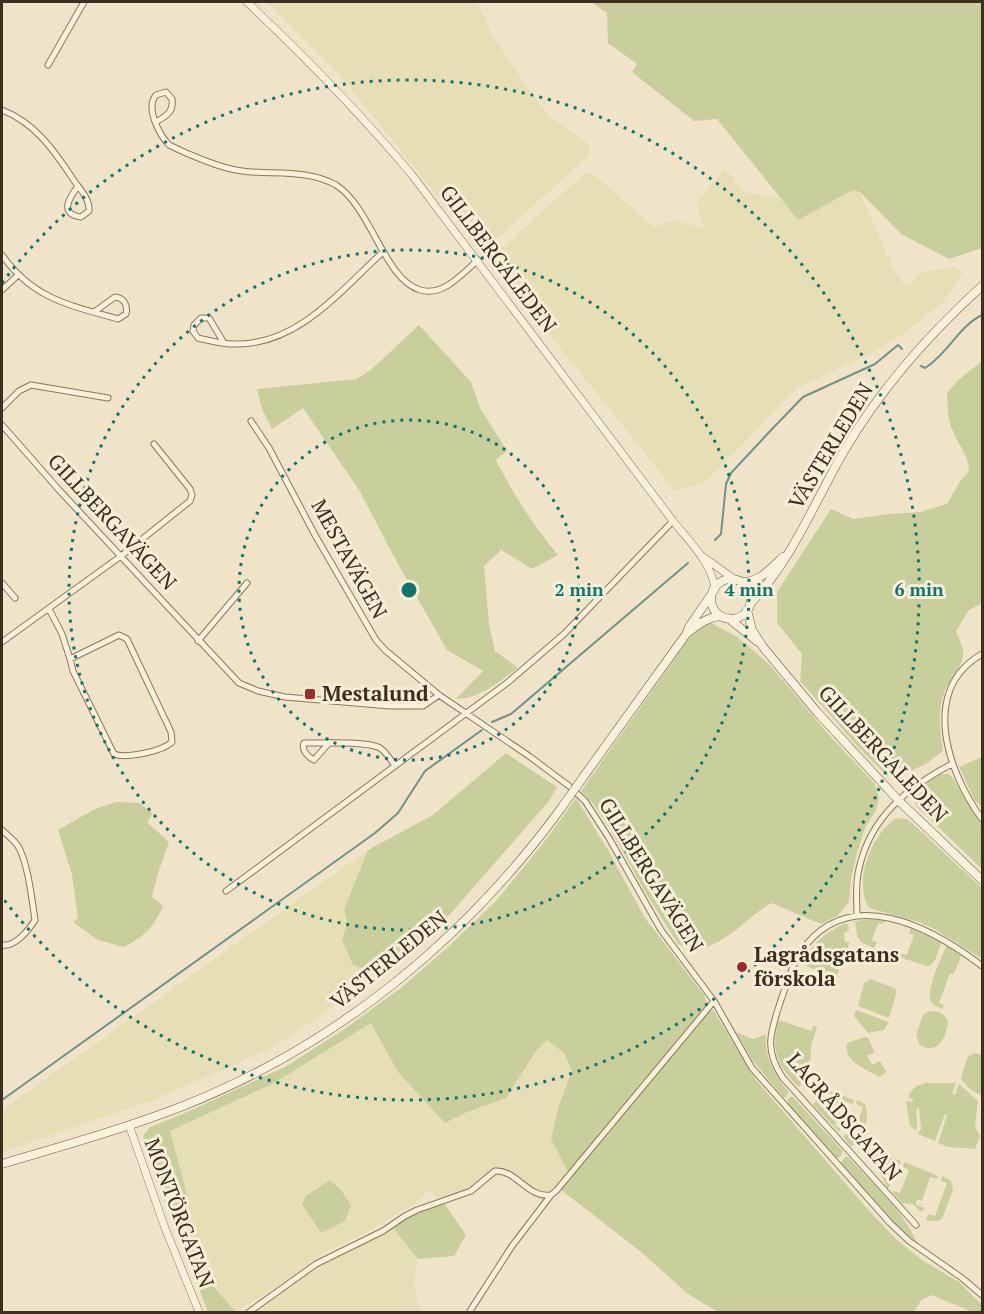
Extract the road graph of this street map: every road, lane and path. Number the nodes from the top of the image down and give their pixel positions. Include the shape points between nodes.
1 (84, 2) edge
2 (247, 2) edge
3 (48, 65) dead end
4 (2, 110) edge
5 (156, 122) junction
6 (78, 186) junction
7 (383, 252) junction
8 (2, 255) edge
9 (478, 260) junction
10 (17, 276) junction
11 (982, 286) edge
12 (2, 290) edge
13 (94, 312) junction
14 (224, 343) junction
15 (108, 398) dead end
16 (2, 408) edge
17 (251, 421) dead end
18 (2, 425) edge
19 (154, 444) dead end
20 (673, 522) junction
21 (791, 550) junction
22 (121, 556) junction
23 (701, 556) junction
24 (737, 581) junction
25 (2, 583) edge
26 (247, 583) dead end
27 (714, 590) junction
28 (15, 598) dead end
29 (749, 607) junction
30 (49, 609) junction
31 (725, 617) junction
32 (687, 633) junction
33 (198, 641) junction
34 (2, 642) edge
35 (763, 647) junction
36 (982, 654) edge
37 (70, 659) junction
38 (439, 695) junction
39 (467, 712) junction
40 (329, 742) junction
41 (952, 764) junction
42 (396, 766) junction
43 (899, 801) junction
44 (982, 819) edge
45 (2, 830) edge
46 (982, 879) edge
47 (226, 891) dead end
48 (857, 916) junction
49 (2, 945) edge
50 (982, 966) edge
51 (714, 1001) junction
52 (129, 1125) junction
53 (2, 1164) edge
54 (551, 1195) junction
55 (916, 1225) dead end
56 (982, 1295) edge
57 (470, 1311) dead end
58 (199, 1312) edge
59 (249, 1312) edge

1 - 3 street
2 - 9 street, GILLBERGALEDEN via 382,139
4 - 6 street via 38,133
5 - 5 street via 172,109 172,99 166,92 153,99
5 - 7 street via 169,145 223,166 328,181 353,201
6 - 6 street via 90,206 81,217 67,207
7 - 9 street via 410,284 429,292 446,287
7 - 14 street via 294,329 258,342
8 - 10 street
9 - 20 street, GILLBERGALEDEN
10 - 12 street
10 - 13 street via 58,301
11 - 21 main road, VÄSTERLEDEN via 929,337 878,399 844,451
13 - 13 street via 118,319 126,314 126,304 115,297
14 - 14 street via 198,338 193,332 194,325 201,318 209,318
15 - 16 street via 31,385
17 - 38 street, MESTAVÄGEN via 376,640
18 - 22 street, GILLBERGAVÄGEN
19 - 22 street via 192,495 190,501
20 - 23 street, GILLBERGALEDEN
20 - 39 street via 564,634
21 - 24 main road, VÄSTERLEDEN via 760,578
21 - 29 main road, VÄSTERLEDEN
22 - 30 street
22 - 33 street, GILLBERGAVÄGEN
23 - 24 street, GILLBERGALEDEN
23 - 27 street, GILLBERGALEDEN via 714,580
24 - 27 main road via 723,581
24 - 29 main road via 749,590
25 - 28 street
26 - 33 street
27 - 31 main road via 712,604
27 - 32 main road, VÄSTERLEDEN
29 - 31 main road via 739,617
29 - 35 main road, GILLBERGALEDEN via 752,630
30 - 34 street
30 - 37 street
31 - 32 main road, VÄSTERLEDEN via 708,619
31 - 35 main road, GILLBERGALEDEN
32 - 52 main road, VÄSTERLEDEN, bridge via 527,854 474,913 417,965 315,1040 206,1096
33 - 38 street, GILLBERGAVÄGEN via 239,683 270,695 416,708
35 - 43 main road, GILLBERGALEDEN
36 - 41 street via 958,677 947,700 945,727
37 - 37 street via 124,636 171,732 172,742 153,751 114,754
38 - 39 street, GILLBERGAVÄGEN
39 - 42 street
39 - 51 street, GILLBERGAVÄGEN via 585,801 661,930
40 - 40 street via 304,743 303,750 314,760
40 - 42 street via 378,747
41 - 43 street via 917,784
41 - 44 street
42 - 47 street
43 - 46 main road, GILLBERGALEDEN
43 - 48 street via 878,823 865,847 858,870
45 - 49 street via 21,852 35,920 16,941
48 - 50 street, LAGRÅDSGATAN via 907,922 960,949
48 - 55 street, LAGRÅDSGATAN via 822,931 800,953 773,1024 770,1051 783,1078
51 - 54 street
51 - 56 street, GILLBERGAVÄGEN via 752,1068 844,1174 909,1241
52 - 53 main road, VÄSTERLEDEN
52 - 58 street, MONTÖRGATAN
54 - 57 street
54 - 59 street via 539,1195 504,1172 495,1171 471,1191 411,1213 384,1231 316,1264

